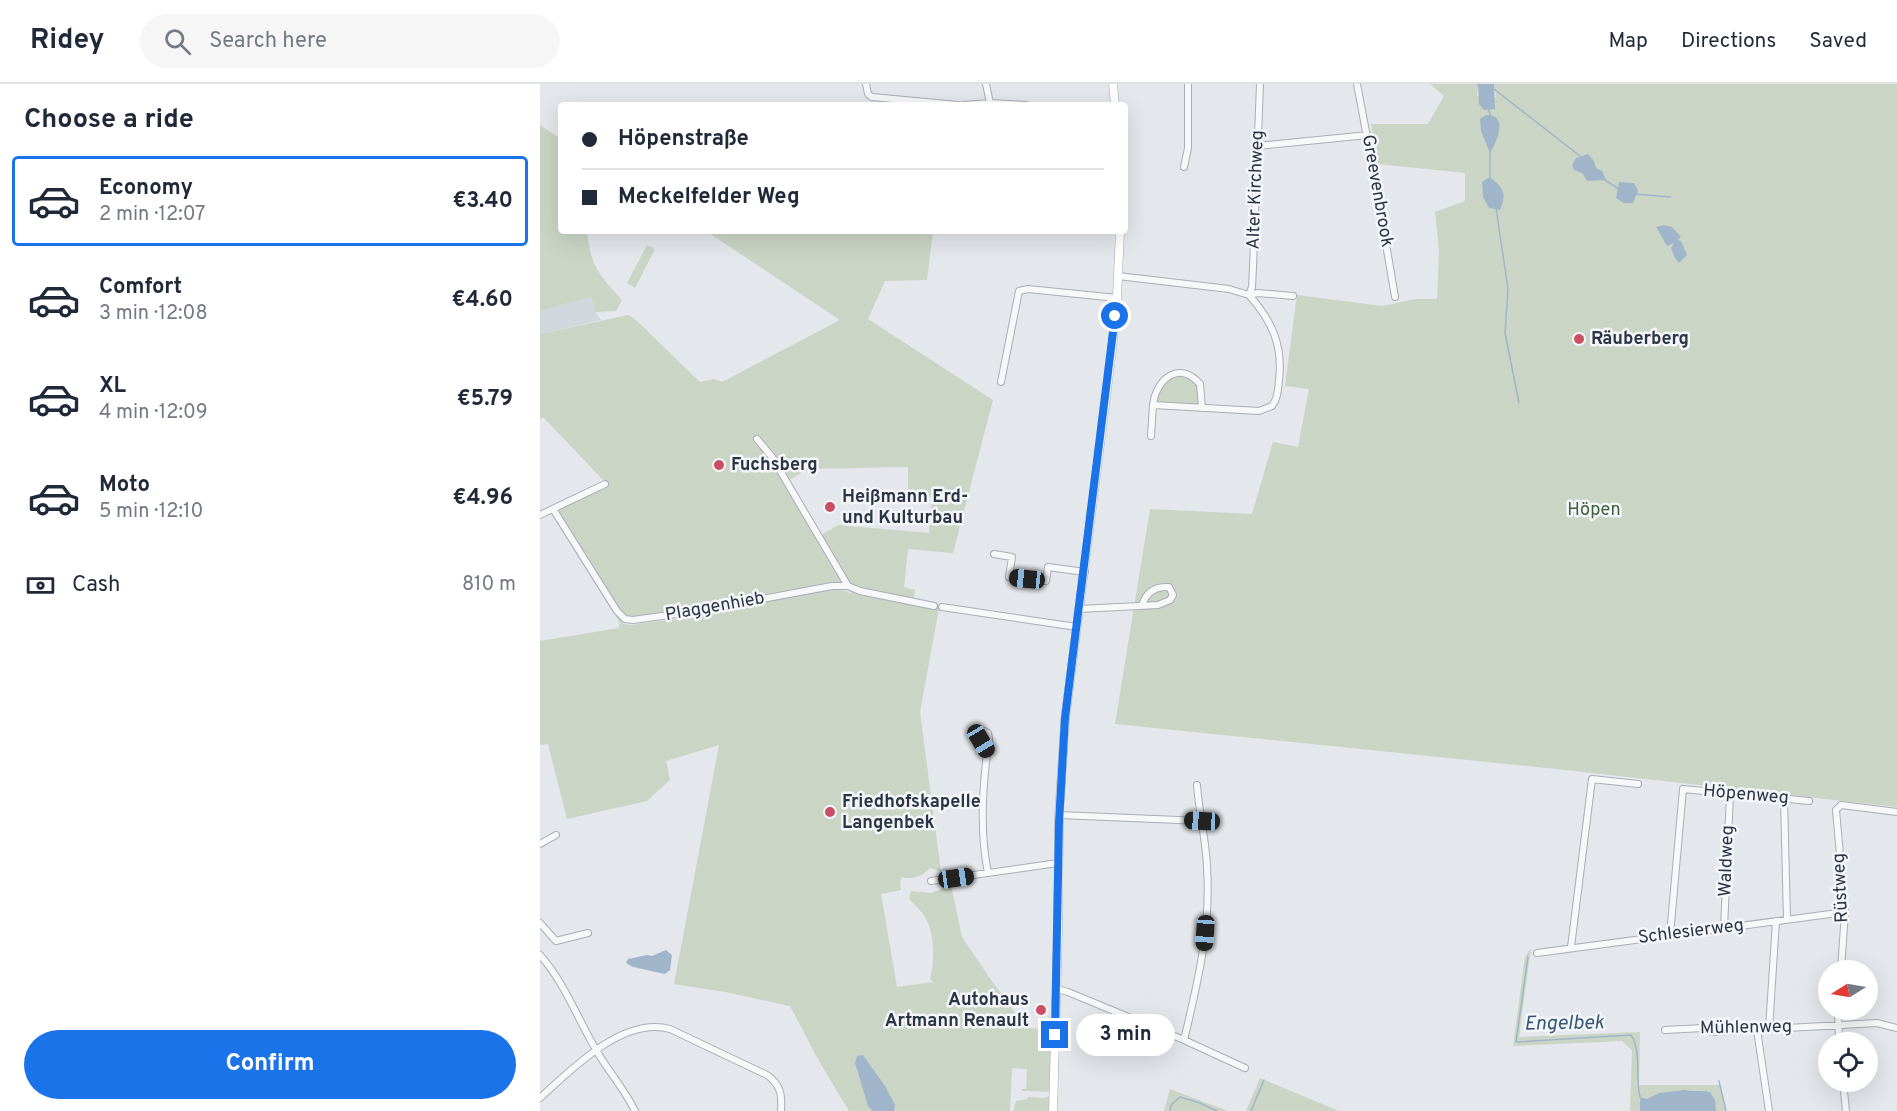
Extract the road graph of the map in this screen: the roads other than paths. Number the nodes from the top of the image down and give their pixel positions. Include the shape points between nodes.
1 (866, 84) edge
2 (986, 84) edge
3 (1113, 84) edge
4 (1188, 84) edge
5 (1260, 84) edge
6 (1357, 84) edge
7 (926, 102) edge
8 (990, 102) edge
9 (1115, 102) edge
10 (1368, 135) junction
11 (1258, 146) junction
12 (1184, 167) dead end
13 (1119, 234) edge
14 (1118, 276) junction
15 (1249, 295) junction
16 (1293, 296) dead end
17 (1395, 297) dead end
18 (1117, 298) junction
19 (1001, 381) dead end
20 (1153, 405) junction
21 (1202, 408) junction
22 (1151, 436) dead end
23 (757, 439) dead end
24 (604, 484) dead end
25 (553, 509) junction
26 (540, 515) edge
27 (994, 554) dead end
28 (1085, 572) junction
29 (848, 586) junction
30 (1142, 605) junction
31 (1080, 609) junction
32 (1077, 627) junction
33 (987, 752) dead end
34 (1638, 784) dead end
35 (1197, 785) dead end
36 (1730, 794) junction
37 (1784, 798) junction
38 (1809, 801) dead end
39 (1897, 812) edge
40 (1059, 815) junction
41 (1202, 821) junction
42 (556, 835) dead end
43 (540, 844) edge
44 (1058, 863) junction
45 (988, 873) junction
46 (931, 881) dead end
47 (1845, 912) junction
48 (1787, 920) junction
49 (1776, 921) junction
50 (540, 925) edge
51 (1724, 928) junction
52 (588, 933) dead end
53 (1670, 934) junction
54 (1571, 948) junction
55 (1537, 952) dead end
56 (540, 955) edge
57 (1842, 960) edge
58 (1057, 989) junction
59 (1837, 1020) edge
60 (1837, 1025) junction
61 (1897, 1028) edge
62 (1769, 1029) junction
63 (1665, 1030) dead end
64 (1757, 1030) junction
65 (1838, 1032) edge
66 (1184, 1040) junction
67 (596, 1050) junction
68 (1245, 1068) dead end
69 (1844, 1092) edge
70 (540, 1098) edge
71 (635, 1111) edge
72 (781, 1111) edge
73 (1053, 1111) edge
74 (1769, 1111) edge
75 (1846, 1111) edge

1 - 7 street via 872,97
2 - 8 street
3 - 9 main road
4 - 12 street via 1188,148
5 - 11 street, Alter Kirchweg
6 - 10 street, Greevenbrook
10 - 11 street
10 - 17 street, Greevenbrook
11 - 15 street, Alter Kirchweg
13 - 14 main road
14 - 15 street via 1229,289
14 - 18 main road
15 - 16 street
15 - 21 street via 1278,342 1281,365 1277,400 1259,411
18 - 19 street via 1020,290
18 - 28 main road
20 - 21 street
20 - 21 street via 1160,384 1175,373 1193,376 1200,384
20 - 22 street
23 - 29 street via 772,457
24 - 25 street
25 - 26 street
25 - 29 street, Plaggenhieb via 625,619
27 - 28 street via 1012,557 1009,577 1046,581 1048,567
28 - 31 main road
29 - 32 street, Plaggenhieb via 938,607
30 - 30 street via 1166,603 1172,591 1169,587 1152,590
30 - 31 street
31 - 32 main road
32 - 40 main road via 1065,720
33 - 45 street via 983,825
34 - 54 street via 1592,779
35 - 41 street
36 - 37 street, Höpenweg
36 - 51 street, Waldweg
36 - 53 street, Höpenweg via 1683,789
37 - 38 street, Höpenweg
37 - 48 street
39 - 47 street, Rüstweg via 1841,805 1836,810
40 - 41 street
40 - 44 main road
41 - 66 street via 1208,867 1203,959
42 - 43 street
44 - 45 street
44 - 58 main road
45 - 46 street
47 - 48 street, Schlesierweg
47 - 57 street, Rüstweg
48 - 49 street, Schlesierweg
49 - 51 street, Schlesierweg
49 - 62 street
50 - 52 street via 556,941
51 - 53 street, Schlesierweg
53 - 54 street, Schlesierweg
54 - 55 street, Schlesierweg
56 - 67 street via 555,974
58 - 66 street
58 - 73 main road
59 - 60 street
60 - 61 street, Mühlenweg via 1877,1023
60 - 62 street, Mühlenweg
60 - 65 street
62 - 64 street, Mühlenweg
63 - 64 street, Mühlenweg
64 - 74 street
66 - 68 street
67 - 70 street
67 - 71 street
67 - 72 street via 637,1028 670,1029 773,1080 781,1092
69 - 75 street

